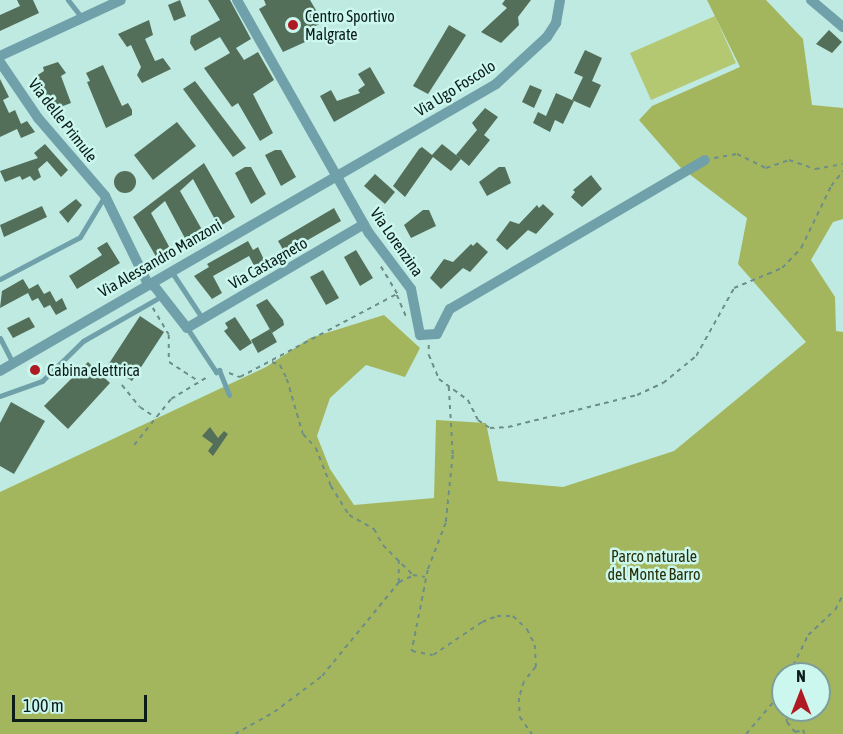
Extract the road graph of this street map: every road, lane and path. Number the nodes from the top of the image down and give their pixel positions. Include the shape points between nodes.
1 (68, 0) edge
2 (121, 0) edge
3 (237, 0) edge
4 (560, 0) edge
5 (812, 0) edge
6 (82, 18) junction
7 (843, 27) edge
8 (0, 56) edge
9 (0, 62) edge
10 (705, 160) joint
11 (843, 164) edge
12 (843, 171) edge
13 (337, 175) junction
14 (105, 196) junction
15 (364, 224) junction
16 (376, 259) dead end
17 (173, 274) dead end
18 (0, 279) edge
19 (147, 282) junction
20 (162, 296) junction
21 (148, 303) junction
22 (202, 319) junction
23 (187, 328) junction
24 (430, 337) junction
25 (0, 338) edge
26 (271, 362) junction
27 (13, 363) junction
28 (218, 370) junction
29 (0, 371) edge
30 (199, 382) junction
31 (122, 385) dead end
32 (449, 387) junction
33 (229, 395) dead end
34 (0, 396) edge
35 (157, 418) junction
36 (134, 445) dead end
37 (399, 559) junction
38 (413, 575) junction
39 (426, 577) junction
40 (399, 582) junction
41 (843, 594) edge
42 (795, 662) edge
43 (771, 705) edge
44 (787, 722) edge
45 (235, 734) edge
46 (532, 734) edge
47 (746, 734) edge
48 (805, 734) edge

1 - 6 lane
2 - 6 street
3 - 13 street, Via Lorenzina
4 - 13 street, Via Ugo Foscolo via 556,23 547,37 496,84
5 - 7 street
6 - 8 street
9 - 14 street, Via delle Primule via 38,118
10 - 11 path via 737,154 766,168 789,160 815,169
10 - 24 street via 450,309 442,327
12 - 32 path via 801,248 782,268 734,288 696,356 663,383 637,395 508,427 483,425 468,400
13 - 15 street, Via Lorenzina
13 - 19 street, Via Alessandro Manzoni
14 - 18 lane via 80,237
14 - 19 street, Via delle Primule
15 - 22 street, Via Castagneto
15 - 24 street, Via Lorenzina via 411,290 420,335
16 - 26 path via 397,294
17 - 22 lane
19 - 20 street
19 - 27 street, Via Alessandro Manzoni
20 - 21 lane
20 - 23 street
21 - 30 path via 169,334 169,362
21 - 34 lane via 83,341 42,381
22 - 23 street, Via Castagneto
23 - 28 lane
24 - 32 path via 429,356 439,379
25 - 27 lane
26 - 28 path via 240,377
26 - 37 path via 283,372 303,434 316,448 331,486 349,515 374,529 383,545
27 - 29 street, Via Alessandro Manzoni
28 - 30 path
28 - 33 lane
30 - 35 path via 171,399
31 - 35 path via 140,408
32 - 39 path via 452,484 446,523
35 - 36 path
37 - 38 path
37 - 40 path
38 - 39 path
38 - 40 path
39 - 46 path via 412,651 433,655 496,616 513,616 527,629 535,645 536,667 524,682 519,698 520,717
40 - 45 path via 322,676 274,712
41 - 42 path via 835,610 808,635
43 - 47 path
44 - 48 path via 795,732 803,730

